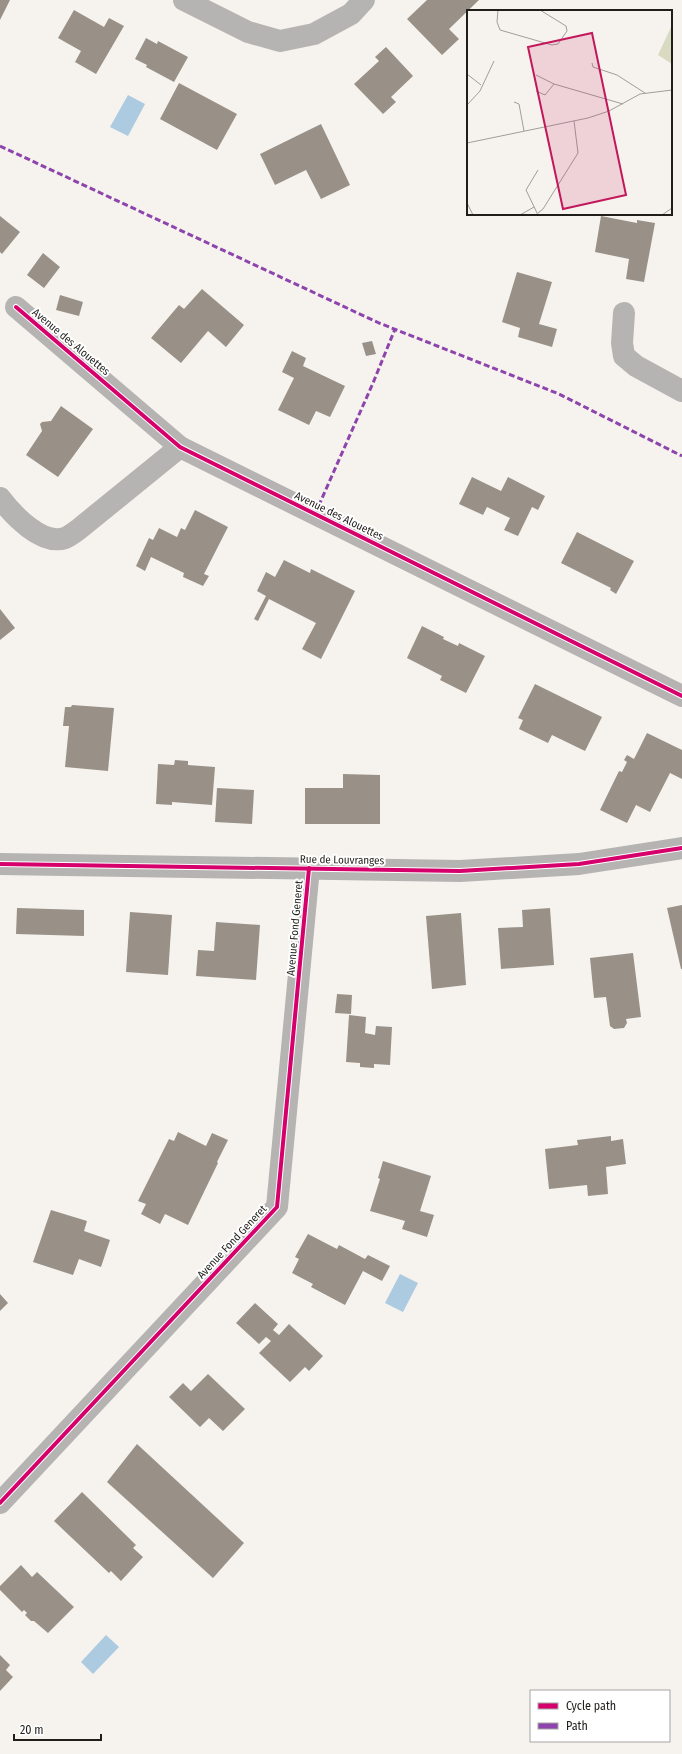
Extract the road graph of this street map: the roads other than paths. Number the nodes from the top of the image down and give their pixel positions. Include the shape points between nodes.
1 (184, 0) edge
2 (364, 0) edge
3 (16, 307) dead end
4 (624, 313) dead end
5 (682, 391) edge
6 (180, 447) junction
7 (1, 500) edge
8 (682, 696) edge
9 (682, 848) edge
10 (0, 864) edge
11 (309, 868) junction
12 (0, 1504) edge

1 - 2 street via 248,32 280,41 314,34 351,14
3 - 6 street, Avenue des Alouettes
4 - 5 street via 624,356 636,366
6 - 7 street via 65,538 50,538 32,531
6 - 8 street, Avenue des Alouettes
9 - 11 street, Rue de Louvranges via 579,864 460,871
10 - 11 street, Rue de Louvranges
11 - 12 street, Avenue Fond Generet via 277,1207

